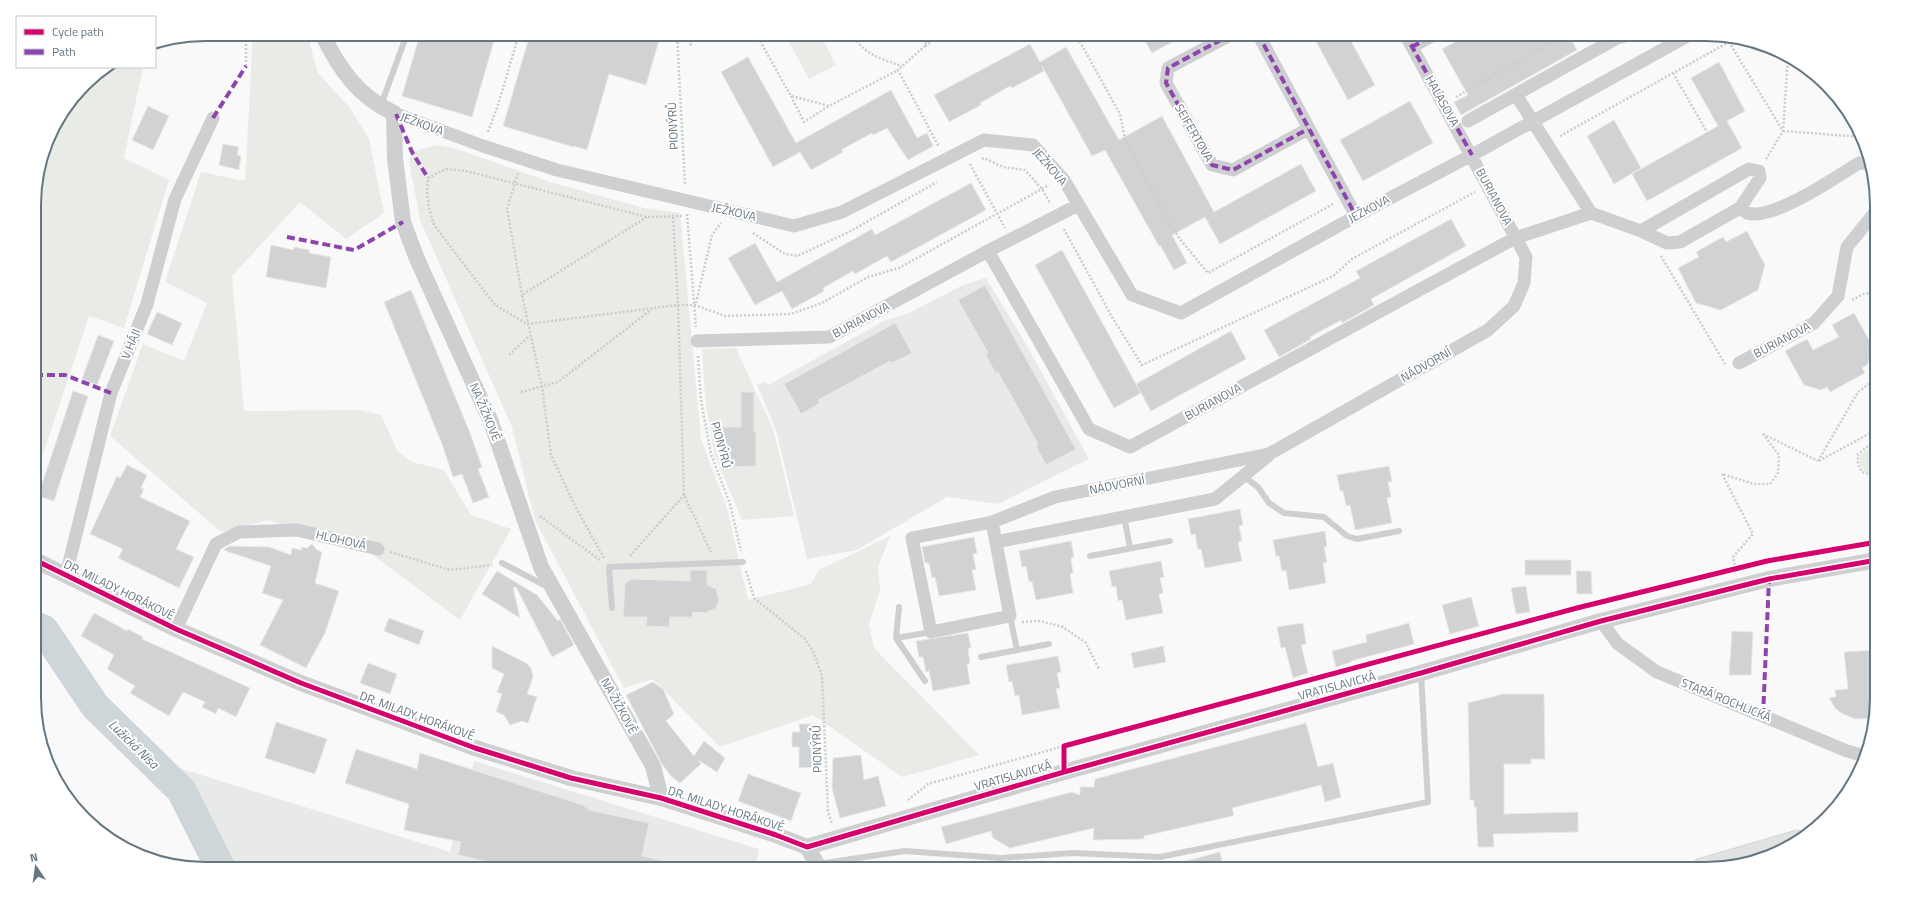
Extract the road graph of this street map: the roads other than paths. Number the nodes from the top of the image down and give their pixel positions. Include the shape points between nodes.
1 (326, 41) edge
2 (405, 41) edge
3 (1219, 41) edge
4 (1262, 41) edge
5 (1409, 41) edge
6 (1423, 41) edge
7 (1612, 41) edge
8 (1678, 41) edge
9 (1412, 47) junction
10 (1516, 94) junction
11 (387, 110) junction
12 (213, 118) dead end
13 (1468, 121) dead end
14 (1533, 121) junction
15 (1308, 129) junction
16 (1472, 156) junction
17 (1864, 163) edge
18 (1078, 205) junction
19 (1740, 208) junction
20 (1591, 213) junction
21 (1356, 216) junction
22 (1870, 218) edge
23 (1645, 233) junction
24 (1515, 238) junction
25 (988, 251) junction
26 (697, 341) road end
27 (1739, 363) dead end
28 (1269, 454) junction
29 (1243, 476) junction
30 (1124, 516) junction
31 (992, 522) junction
32 (1399, 531) dead end
33 (1170, 541) dead end
34 (996, 542) junction
35 (1130, 548) junction
36 (378, 549) road end
37 (1090, 556) dead end
38 (1870, 561) edge
39 (743, 562) road end
40 (41, 563) edge
41 (502, 563) road end
42 (66, 575) junction
43 (553, 589) junction
44 (899, 607) dead end
45 (612, 608) dead end
46 (1011, 620) junction
47 (1601, 621) junction
48 (176, 629) junction
49 (931, 632) junction
50 (896, 638) junction
51 (1049, 644) dead end
52 (1017, 650) junction
53 (981, 657) dead end
54 (1421, 673) junction
55 (925, 681) dead end
56 (1860, 755) edge
57 (661, 798) junction
58 (807, 847) junction
59 (1771, 849) edge
60 (1733, 860) edge
61 (816, 862) edge
62 (842, 862) edge

1 - 11 street via 334,58 361,93
2 - 11 lane
3 - 15 street, SEIFERTOVA via 1168,68 1166,83 1212,165 1232,170
4 - 15 street
5 - 9 street, HALASOVA
6 - 9 street
7 - 10 street
8 - 14 street, JEŽKOVA
9 - 16 street, HALASOVA
10 - 13 street
10 - 14 street
11 - 18 street, JEŽKOVA via 482,146 557,170 794,226 842,212 984,140 1033,145 1063,178
11 - 43 street, NA ŽIŽKOVĚ via 403,222 413,262 491,422 541,567
12 - 42 street, V HÁJI via 175,199 147,304 110,393
14 - 16 street, JEŽKOVA
14 - 20 street
15 - 21 street
16 - 21 street, JEŽKOVA
16 - 24 street, BURIANOVA
17 - 19 street via 1859,163 1775,210 1748,213
18 - 21 street, JEŽKOVA via 1132,295 1181,313
18 - 25 street, BURIANOVA
19 - 23 street via 1680,242 1667,243
19 - 23 street via 1760,178 1759,171 1749,168
20 - 23 street
20 - 24 street, BURIANOVA
22 - 27 street, BURIANOVA via 1847,247 1838,296 1814,323
24 - 25 street, BURIANOVA via 1130,447 1089,429
24 - 28 street, NÁDVORNÍ via 1526,257 1524,283 1514,306 1488,330
25 - 26 street, BURIANOVA via 829,337
28 - 29 street, NÁDVORNÍ
28 - 31 street, NÁDVORNÍ via 1055,497
29 - 30 street, NÁDVORNÍ via 1215,499
29 - 32 lane via 1258,487 1269,503 1284,513 1324,517 1347,536 1357,539
30 - 34 street, NÁDVORNÍ
30 - 35 lane
31 - 34 street
31 - 49 street, NÁDVORNÍ via 912,538
33 - 35 lane
34 - 46 street
35 - 37 lane
36 - 48 street, HLOHOVÁ via 297,530 239,532 216,544
38 - 47 street, VRATISLAVICKÁ via 1769,579
39 - 45 lane via 609,567
40 - 42 street, DR. MILADY HORÁKOVÉ
41 - 43 lane
42 - 48 street, DR. MILADY HORÁKOVÉ
43 - 57 street, NA ŽIŽKOVĚ via 653,766
44 - 50 lane
46 - 49 street
46 - 52 lane
47 - 54 street, VRATISLAVICKÁ
47 - 56 street, STARÁ ROCHLICKÁ via 1618,644 1656,672
48 - 57 street, DR. MILADY HORÁKOVÉ via 301,683 486,752 571,778
49 - 50 lane
50 - 55 lane
51 - 52 lane
52 - 53 lane
54 - 58 street, VRATISLAVICKÁ via 1064,772
54 - 62 lane via 1428,802 1160,857 1073,853 1001,858 905,851
57 - 58 street, DR. MILADY HORÁKOVÉ
58 - 61 street
59 - 60 highway

